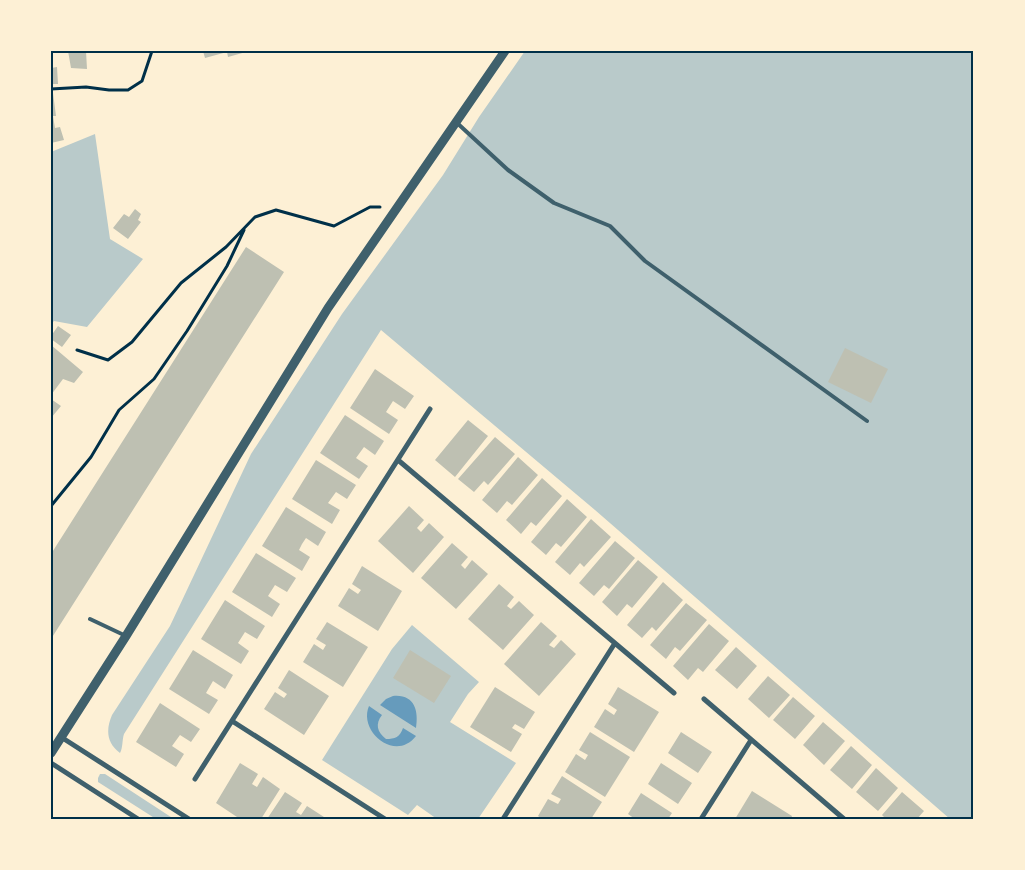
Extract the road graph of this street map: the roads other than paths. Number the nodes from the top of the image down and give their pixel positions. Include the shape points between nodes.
1 (505, 51) edge
2 (456, 122) junction
3 (430, 409) dead end
4 (867, 421) dead end
5 (398, 460) junction
6 (90, 619) dead end
7 (126, 636) junction
8 (615, 643) junction
9 (674, 693) dead end
10 (704, 699) dead end
11 (232, 721) junction
12 (61, 737) junction
13 (752, 740) junction
14 (51, 753) edge
15 (51, 763) edge
16 (195, 779) dead end
17 (138, 819) edge
18 (190, 819) edge
19 (385, 819) edge
20 (502, 819) edge
21 (701, 819) edge
22 (844, 819) edge

1 - 2 street
2 - 4 lane via 508,170 554,203 610,226 645,261
2 - 7 street via 328,308
3 - 5 street
5 - 8 street
5 - 11 street
6 - 7 lane
7 - 12 street
8 - 9 street
8 - 20 street
10 - 13 street
11 - 16 street
11 - 19 street
12 - 14 street
12 - 18 street
13 - 21 street
13 - 22 street
15 - 17 street

